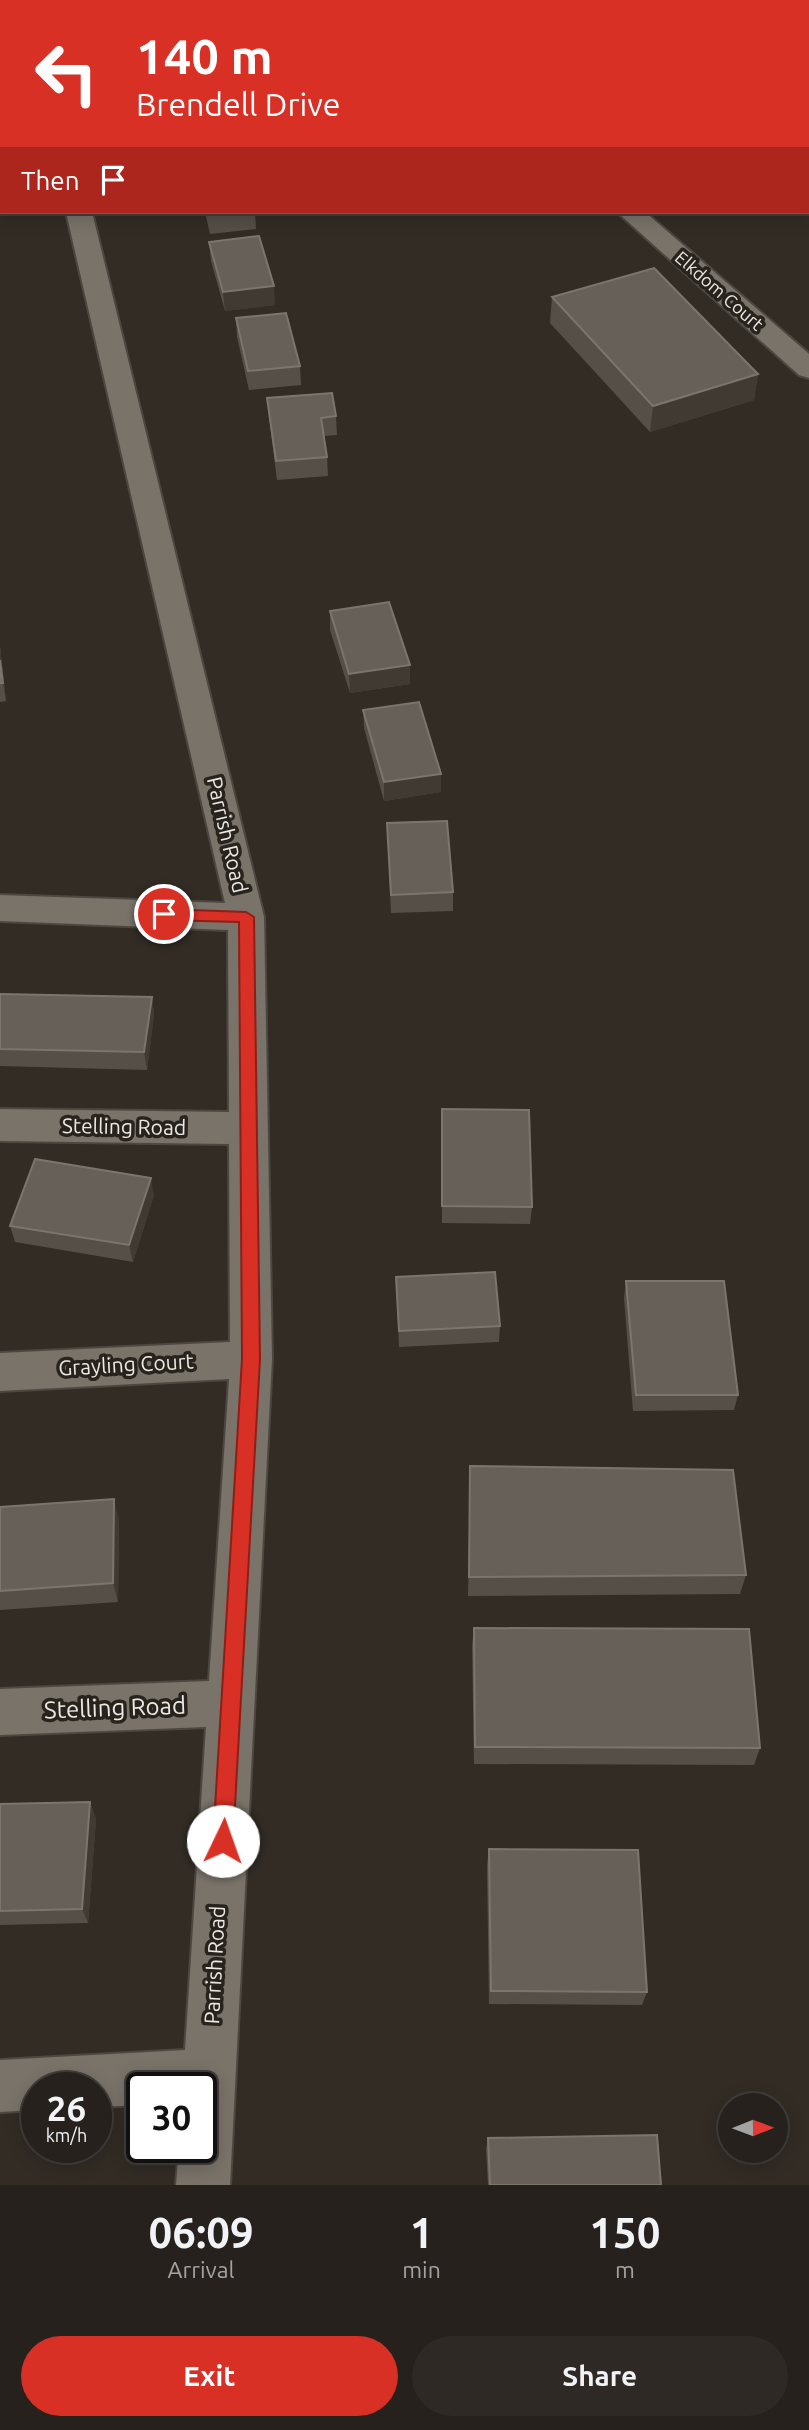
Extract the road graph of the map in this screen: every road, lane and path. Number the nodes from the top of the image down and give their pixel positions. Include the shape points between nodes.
1 (79, 214) edge
2 (632, 214) edge
3 (809, 369) edge
4 (0, 908) edge
5 (246, 917) junction
6 (0, 1125) edge
7 (248, 1128) junction
8 (251, 1359) junction
9 (0, 1372) edge
10 (231, 1703) junction
11 (0, 1712) edge
12 (209, 2072) edge
13 (126, 2079) edge
14 (0, 2085) edge
15 (204, 2163) edge
16 (203, 2185) edge

1 - 5 street, Parrish Road
2 - 3 street, Elkdom Court
4 - 5 street
5 - 7 street, Parrish Road
6 - 7 street, Stelling Road
7 - 8 street, Parrish Road
8 - 9 street, Grayling Court
8 - 10 street, Parrish Road
10 - 11 street, Stelling Road
10 - 12 street, Parrish Road
13 - 14 street
15 - 16 street, Parrish Road

